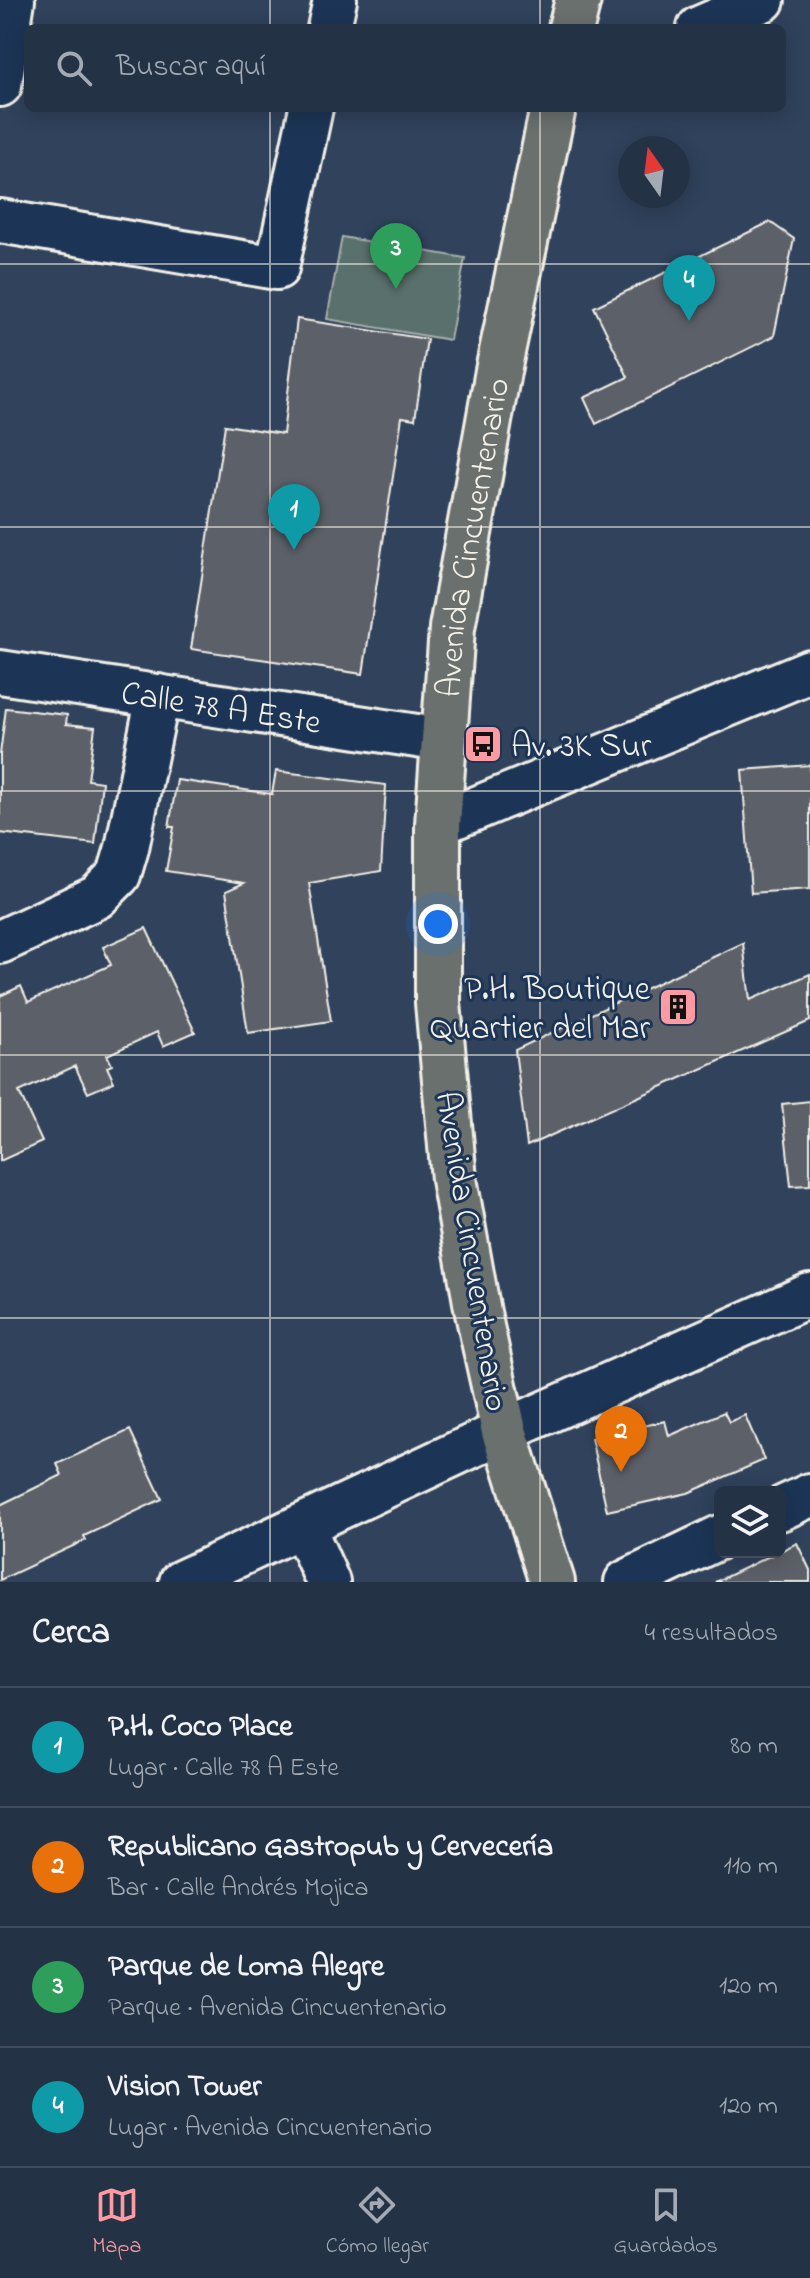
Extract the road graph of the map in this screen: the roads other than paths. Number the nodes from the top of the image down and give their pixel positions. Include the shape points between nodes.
1 (13, 0) edge
2 (335, 0) edge
3 (578, 0) edge
4 (763, 0) edge
5 (330, 24) edge
6 (572, 24) edge
7 (708, 24) edge
8 (0, 85) edge
9 (310, 112) edge
10 (552, 112) edge
11 (0, 221) edge
12 (810, 671) edge
13 (0, 672) edge
14 (158, 696) junction
15 (443, 740) junction
16 (438, 824) junction
17 (0, 942) edge
18 (810, 1295) edge
19 (504, 1431) junction
20 (810, 1495) edge
21 (786, 1506) edge
22 (303, 1526) junction
23 (714, 1540) edge
24 (181, 1582) edge
25 (328, 1582) edge
26 (552, 1582) edge
27 (626, 1582) edge

1 - 8 street
2 - 5 street
3 - 6 main road
4 - 7 street
9 - 11 street via 277,268
10 - 15 main road, Avenida Cincuentenario via 457,598
12 - 16 street
13 - 14 street, Calle 78 A Este
14 - 15 street, Calle 78 A Este
14 - 17 street via 119,875 97,897
15 - 16 main road, Avenida Cincuentenario
16 - 19 main road, Avenida Cincuentenario via 438,1003 454,1179
18 - 19 street
19 - 22 street
19 - 26 main road, Avenida Cincuentenario
20 - 21 street
22 - 24 street
22 - 25 street
23 - 27 street

